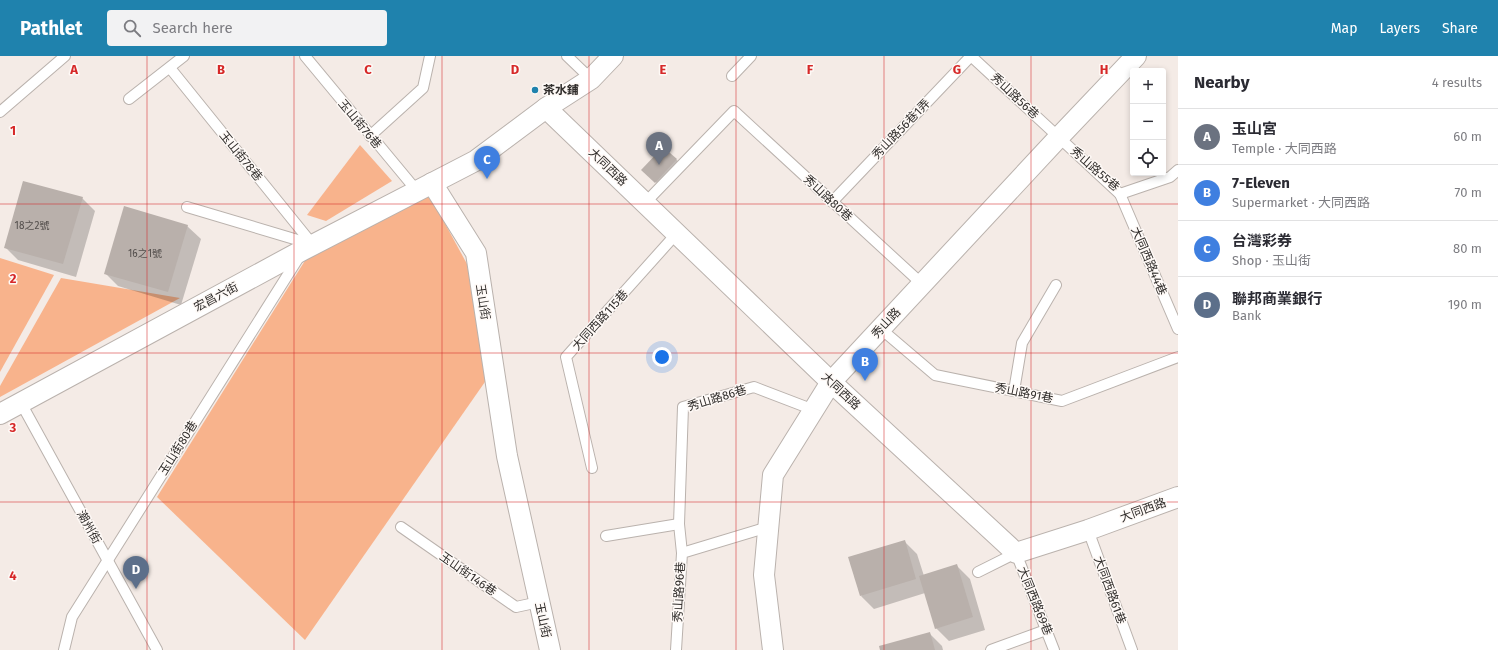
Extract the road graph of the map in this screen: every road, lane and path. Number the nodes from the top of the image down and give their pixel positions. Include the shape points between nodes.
1 (65, 56) edge
2 (184, 56) edge
3 (305, 56) edge
4 (430, 56) edge
5 (567, 56) edge
6 (613, 56) edge
7 (751, 56) edge
8 (971, 56) edge
9 (1136, 56) edge
10 (170, 68) junction
11 (732, 76) dead end
12 (592, 79) junction
13 (130, 99) dead end
14 (546, 108) junction
15 (0, 112) edge
16 (370, 136) junction
17 (1059, 137) junction
18 (1178, 170) edge
19 (424, 187) junction
20 (1120, 194) junction
21 (832, 202) junction
22 (645, 203) junction
23 (187, 207) dead end
24 (676, 233) junction
25 (308, 247) junction
26 (922, 284) junction
27 (1056, 285) dead end
28 (1178, 328) edge
29 (881, 329) junction
30 (1178, 358) edge
31 (831, 382) junction
32 (1014, 391) junction
33 (22, 403) junction
34 (814, 410) junction
35 (0, 414) edge
36 (592, 468) dead end
37 (1178, 497) edge
38 (678, 524) junction
39 (768, 526) junction
40 (401, 527) dead end
41 (1088, 530) junction
42 (606, 536) dead end
43 (682, 552) junction
44 (1016, 553) junction
45 (107, 560) junction
46 (978, 572) dead end
47 (539, 602) junction
48 (1046, 630) junction
49 (64, 650) edge
50 (157, 650) edge
51 (550, 650) edge
52 (676, 650) edge
53 (773, 650) edge
54 (991, 650) edge
55 (1054, 650) edge
56 (1132, 650) edge

1 - 15 lane
2 - 10 lane
3 - 16 lane, 玉山街76巷
4 - 16 lane via 423,88
5 - 12 lane
6 - 12 street
7 - 11 lane
8 - 17 lane, 秀山路56巷
8 - 21 lane, 秀山路56巷1弄
9 - 17 street, 秀山路
10 - 13 lane
10 - 25 lane, 玉山街78巷
12 - 14 street
14 - 19 street via 474,161
14 - 22 street, 大同西路
16 - 19 lane, 玉山街76巷
17 - 20 lane, 秀山路55巷
17 - 26 street, 秀山路
18 - 20 lane, 秀山路55巷 via 1170,177
19 - 25 street, 宏昌六街
19 - 47 street, 玉山街 via 476,253 507,456
20 - 28 lane, 大同西路44巷
21 - 22 lane, 秀山路80巷 via 734,111
21 - 26 lane, 秀山路80巷
22 - 24 street, 大同西路
23 - 25 lane
24 - 31 street, 大同西路
24 - 36 lane, 大同西路115巷 via 566,357
25 - 33 street, 宏昌六街
25 - 45 lane, 玉山街80巷
26 - 29 street, 秀山路
27 - 32 lane via 1022,343
29 - 31 street, 秀山路
29 - 32 lane, 秀山路91巷 via 935,375
30 - 32 lane, 秀山路91巷 via 1062,401
31 - 34 street, 秀山路
31 - 44 street, 大同西路
33 - 35 street, 宏昌六街
33 - 45 lane, 潮州街
34 - 38 lane, 秀山路86巷 via 754,387 683,407
34 - 39 street, 秀山路 via 773,475
37 - 41 street, 大同西路
38 - 42 lane
38 - 43 lane
39 - 43 lane, 秀山路96巷
39 - 53 street, 秀山路 via 764,575
40 - 47 lane, 玉山街146巷 via 516,607
41 - 44 street, 大同西路
41 - 56 lane, 大同西路61巷
43 - 52 lane, 秀山路96巷
44 - 46 lane
44 - 48 lane, 大同西路69巷
45 - 49 lane, 玉山街80巷 via 72,617
45 - 50 lane, 潮州街
47 - 51 street, 玉山街
48 - 54 lane
48 - 55 lane, 大同西路69巷

